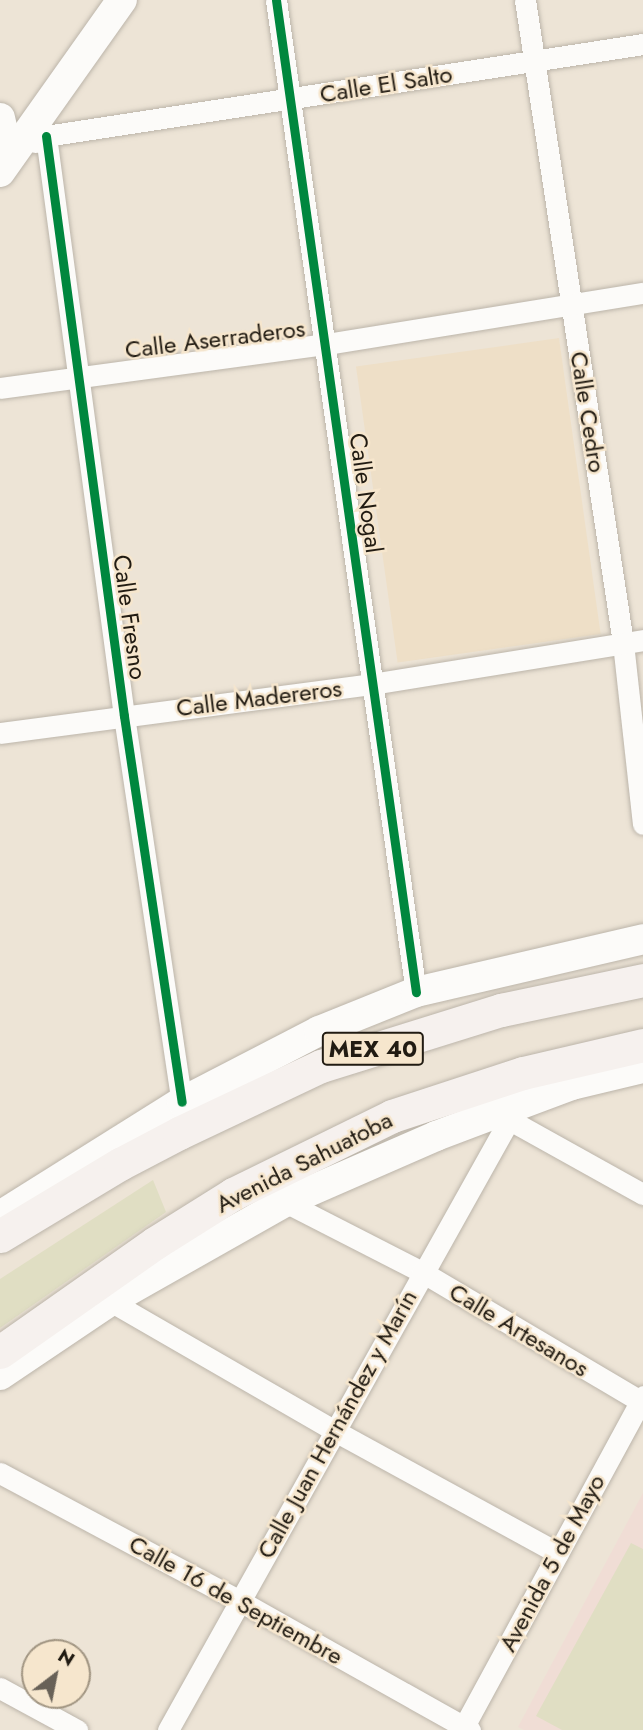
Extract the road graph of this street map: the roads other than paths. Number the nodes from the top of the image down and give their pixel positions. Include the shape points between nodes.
1 (121, 0) edge
2 (276, 0) edge
3 (525, 0) edge
4 (643, 44) edge
5 (534, 61) junction
6 (291, 99) junction
7 (0, 118) edge
8 (46, 136) junction
9 (5, 165) edge
10 (643, 293) edge
11 (572, 303) junction
12 (327, 344) junction
13 (77, 376) junction
14 (0, 388) edge
15 (633, 642) edge
16 (372, 684) junction
17 (124, 716) junction
18 (0, 733) edge
19 (643, 824) edge
20 (643, 939) edge
21 (643, 980) edge
22 (416, 992) junction
23 (643, 1045) edge
24 (643, 1068) edge
25 (182, 1102) junction
26 (503, 1117) junction
27 (643, 1194) edge
28 (285, 1202) junction
29 (0, 1216) edge
30 (0, 1236) edge
31 (422, 1272) junction
32 (110, 1301) junction
33 (0, 1352) edge
34 (0, 1375) edge
35 (642, 1399) edge
36 (335, 1431) junction
37 (0, 1473) edge
38 (558, 1553) junction
39 (238, 1600) junction
40 (0, 1688) edge
41 (465, 1729) edge
42 (77, 1730) edge
43 (168, 1730) edge

1 - 9 street
2 - 6 street, Calle Nogal
3 - 5 street, Calle Cedro
4 - 5 street, Calle El Salto
5 - 6 street, Calle El Salto
5 - 11 street, Calle Cedro
6 - 8 street, Calle El Salto
6 - 12 street, Calle Nogal
7 - 9 street
8 - 9 street, Calle El Salto
8 - 13 street, Calle Fresno
10 - 11 street, Calle Aserraderos
11 - 12 street, Calle Aserraderos
11 - 15 street, Calle Cedro
12 - 13 street, Calle Aserraderos
12 - 16 street, Calle Nogal
13 - 14 street, Calle Aserraderos
13 - 17 street, Calle Fresno
15 - 16 street, Calle Madereros
15 - 19 street, Calle Cedro
16 - 17 street, Calle Madereros
16 - 22 street, Calle Nogal
17 - 18 street, Calle Madereros
17 - 25 street, Calle Fresno
20 - 22 street
21 - 30 main road, MEX 40 via 501,1010 321,1066 120,1164
22 - 25 street via 319,1031
23 - 33 main road, Avenida Sahuatoba / MEX 40 via 523,1073 392,1116 233,1194
24 - 26 street, Avenida Sahuatoba via 572,1085
25 - 29 street
26 - 27 street
26 - 28 street, Avenida Sahuatoba via 436,1136
26 - 31 street, Calle Juan Hernández y Marín
28 - 31 street, Calle Artesanos
28 - 32 street, Avenida Sahuatoba
31 - 35 street, Calle Artesanos
31 - 36 street, Calle Juan Hernández y Marín
32 - 34 street, Avenida Sahuatoba
32 - 36 street
35 - 38 street, Avenida 5 de Mayo
36 - 38 street
36 - 39 street, Calle Juan Hernández y Marín
37 - 39 street, Calle 16 de Septiembre
38 - 41 street, Avenida 5 de Mayo
39 - 41 street, Calle 16 de Septiembre
39 - 43 street, Calle Juan Hernández y Marín
40 - 42 street

